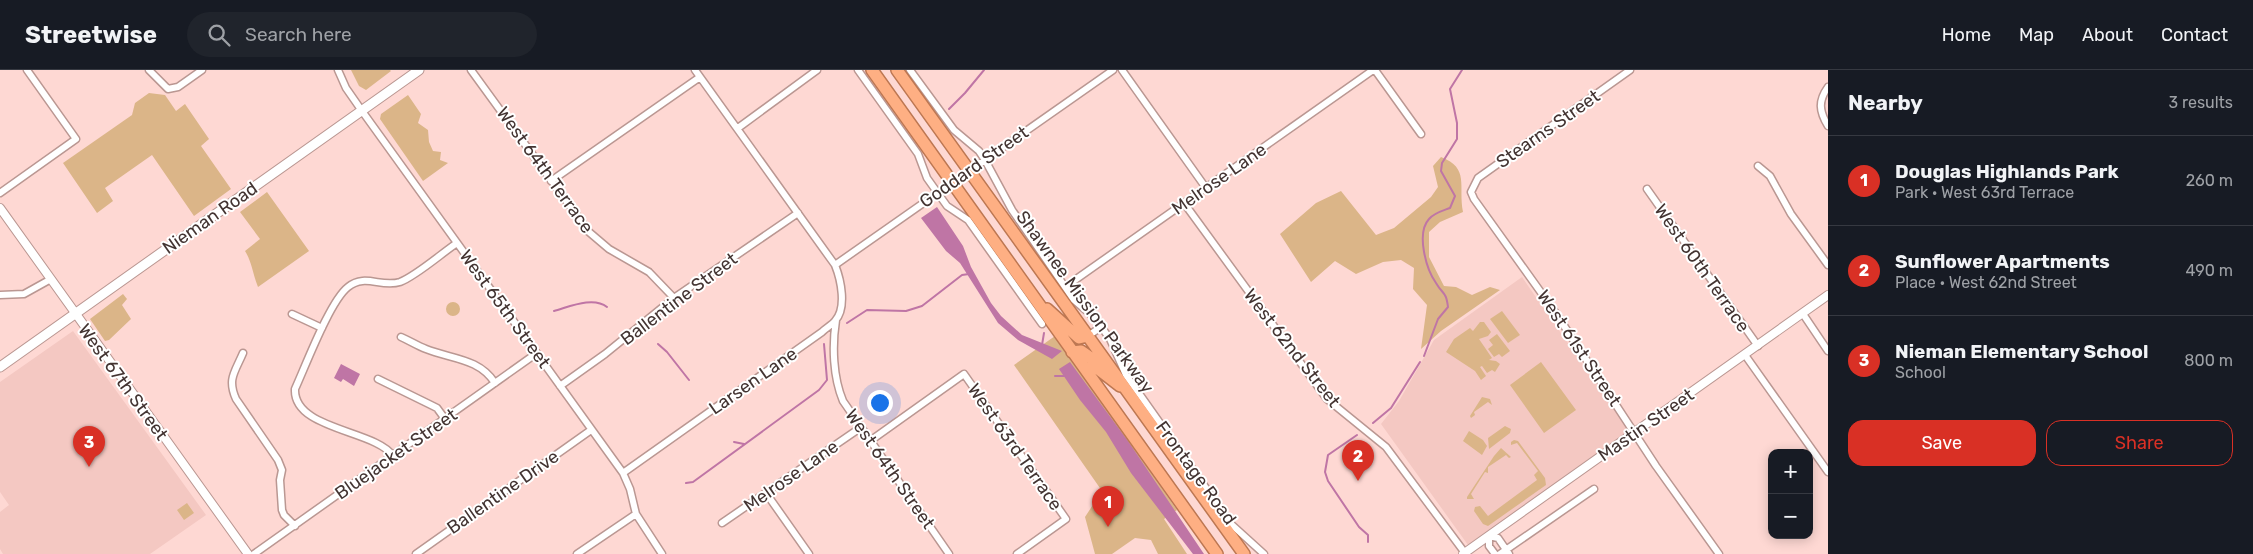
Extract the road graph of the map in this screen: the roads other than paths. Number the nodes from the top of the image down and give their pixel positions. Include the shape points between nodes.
1 (28, 70) edge
2 (149, 70) edge
3 (202, 70) edge
4 (338, 70) edge
5 (419, 70) edge
6 (471, 70) edge
7 (695, 70) edge
8 (817, 70) edge
9 (858, 70) edge
10 (872, 70) edge
11 (897, 70) edge
12 (910, 70) edge
13 (1113, 70) edge
14 (1122, 70) edge
15 (1374, 70) edge
16 (1630, 70) edge
17 (1622, 72) edge
18 (700, 77) junction
19 (1828, 87) edge
20 (362, 111) junction
21 (1828, 126) edge
22 (738, 128) junction
23 (1421, 134) dead end
24 (985, 160) junction
25 (1758, 166) dead end
26 (969, 171) junction
27 (551, 181) junction
28 (952, 182) junction
29 (1206, 188) junction
30 (1647, 190) dead end
31 (1471, 192) joint
32 (0, 193) edge
33 (937, 193) junction
34 (1184, 204) junction
35 (0, 208) edge
36 (798, 213) junction
37 (457, 243) junction
38 (835, 265) junction
39 (1828, 265) edge
40 (51, 279) junction
41 (1065, 287) junction
42 (0, 295) edge
43 (1828, 295) edge
44 (674, 298) junction
45 (1036, 300) junction
46 (75, 314) junction
47 (292, 314) dead end
48 (1803, 314) junction
49 (836, 320) junction
50 (1042, 324) joint
51 (1101, 327) junction
52 (322, 328) junction
53 (1060, 335) junction
54 (1088, 336) junction
55 (402, 337) dead end
56 (1758, 346) junction
57 (1828, 351) edge
58 (1072, 352) junction
59 (243, 353) dead end
60 (537, 353) junction
61 (1745, 355) junction
62 (0, 366) edge
63 (378, 379) dead end
64 (495, 383) junction
65 (560, 386) junction
66 (1130, 394) junction
67 (445, 419) junction
68 (860, 428) junction
69 (591, 430) junction
70 (1636, 432) junction
71 (870, 441) junction
72 (393, 456) junction
73 (1828, 472) edge
74 (623, 473) junction
75 (1594, 490) dead end
76 (766, 493) junction
77 (636, 514) junction
78 (722, 523) dead end
79 (295, 526) junction
80 (1489, 536) junction
81 (1464, 553) edge
82 (1505, 553) edge
83 (248, 554) edge
84 (254, 554) edge
85 (416, 554) edge
86 (577, 554) edge
87 (662, 554) edge
88 (809, 554) edge
89 (949, 554) edge
90 (1017, 554) edge
91 (1217, 554) edge
92 (1244, 554) edge
93 (1264, 554) edge
94 (1495, 554) edge
95 (1719, 554) edge

1 - 32 street via 76,139
2 - 3 street via 168,89 178,87
4 - 20 street, West 65th Street
5 - 20 main road, Nieman Road
6 - 27 street, West 64th Terrace
7 - 18 street
8 - 22 street
9 - 33 street via 918,154
10 - 28 highway
11 - 26 highway, Shawnee Mission Parkway
12 - 24 street, Frontage Road via 954,130
13 - 24 street, Goddard Street
14 - 29 street
15 - 23 street
15 - 29 street, Melrose Lane
16 - 17 street, Stearns Street
17 - 31 street, Stearns Street via 1478,178
18 - 22 street
18 - 27 street
19 - 21 street via 1820,103 1820,111
20 - 37 street, West 65th Street
20 - 46 main road, Nieman Road
22 - 36 street
24 - 26 street, Goddard Street
24 - 41 street, Frontage Road via 1005,200
25 - 39 street via 1770,176 1791,214
26 - 28 street, Goddard Street
26 - 54 highway, Shawnee Mission Parkway
27 - 44 street, West 64th Terrace via 589,232 609,249 649,272
28 - 33 street, Goddard Street
28 - 45 highway
29 - 34 street, Melrose Lane
30 - 56 street, West 60th Terrace
31 - 70 street, West 61st Street
33 - 38 street, Goddard Street
33 - 50 street via 947,206 968,220
34 - 41 street, Melrose Lane
34 - 81 street, West 62nd Street via 1327,399 1386,447
35 - 40 street, West 67th Street
36 - 38 street
36 - 44 street, Ballentine Street
37 - 52 street via 400,282 389,284 365,280 349,286 340,294
37 - 60 street, West 65th Street
38 - 49 street via 842,293
40 - 42 street via 24,294
40 - 46 street, West 67th Street
41 - 51 street, Frontage Road
43 - 48 street, Mastin Street
44 - 65 street, Ballentine Street via 606,354
45 - 53 highway
45 - 54 highway via 1079,338
46 - 62 main road, Nieman Road
46 - 83 street, West 67th Street
47 - 52 street
48 - 56 street, Mastin Street
48 - 57 street
49 - 68 street, West 64th Street via 837,383 843,401
49 - 74 street, Larsen Lane
50 - 53 highway
51 - 54 street
51 - 93 street, Frontage Road via 1115,348 1126,375 1232,524
52 - 72 street via 294,392 303,408 314,417 329,426 384,446
53 - 58 highway
54 - 66 highway, Shawnee Mission Parkway
55 - 64 street via 428,350 445,353 476,366 486,371
56 - 61 street, Mastin Street
58 - 66 highway via 1082,351
58 - 91 highway
59 - 79 street via 230,381 231,388 282,470 282,510
60 - 64 street, Bluejacket Street
60 - 65 street, West 65th Street
61 - 70 street, Mastin Street
61 - 73 street, West 60th Terrace
63 - 67 street via 431,404
64 - 67 street, Bluejacket Street
65 - 69 street, West 65th Street
66 - 92 highway, Shawnee Mission Parkway
67 - 72 street, Bluejacket Street
68 - 71 street, West 64th Street
68 - 76 street, Melrose Lane
69 - 74 street, West 65th Street
69 - 85 street, Ballentine Drive
70 - 80 street, Mastin Street
70 - 95 street, West 61st Street via 1656,466
71 - 89 street, West 64th Street
71 - 90 street, West 63rd Terrace via 964,374 1066,520
72 - 79 street, Bluejacket Street
74 - 77 street, West 65th Street
75 - 82 street
76 - 78 street, Melrose Lane
76 - 88 street
77 - 86 street
77 - 87 street, West 65th Street
79 - 84 street, Bluejacket Street
80 - 81 street, Mastin Street
80 - 82 street via 1498,538
80 - 94 street via 1489,546

